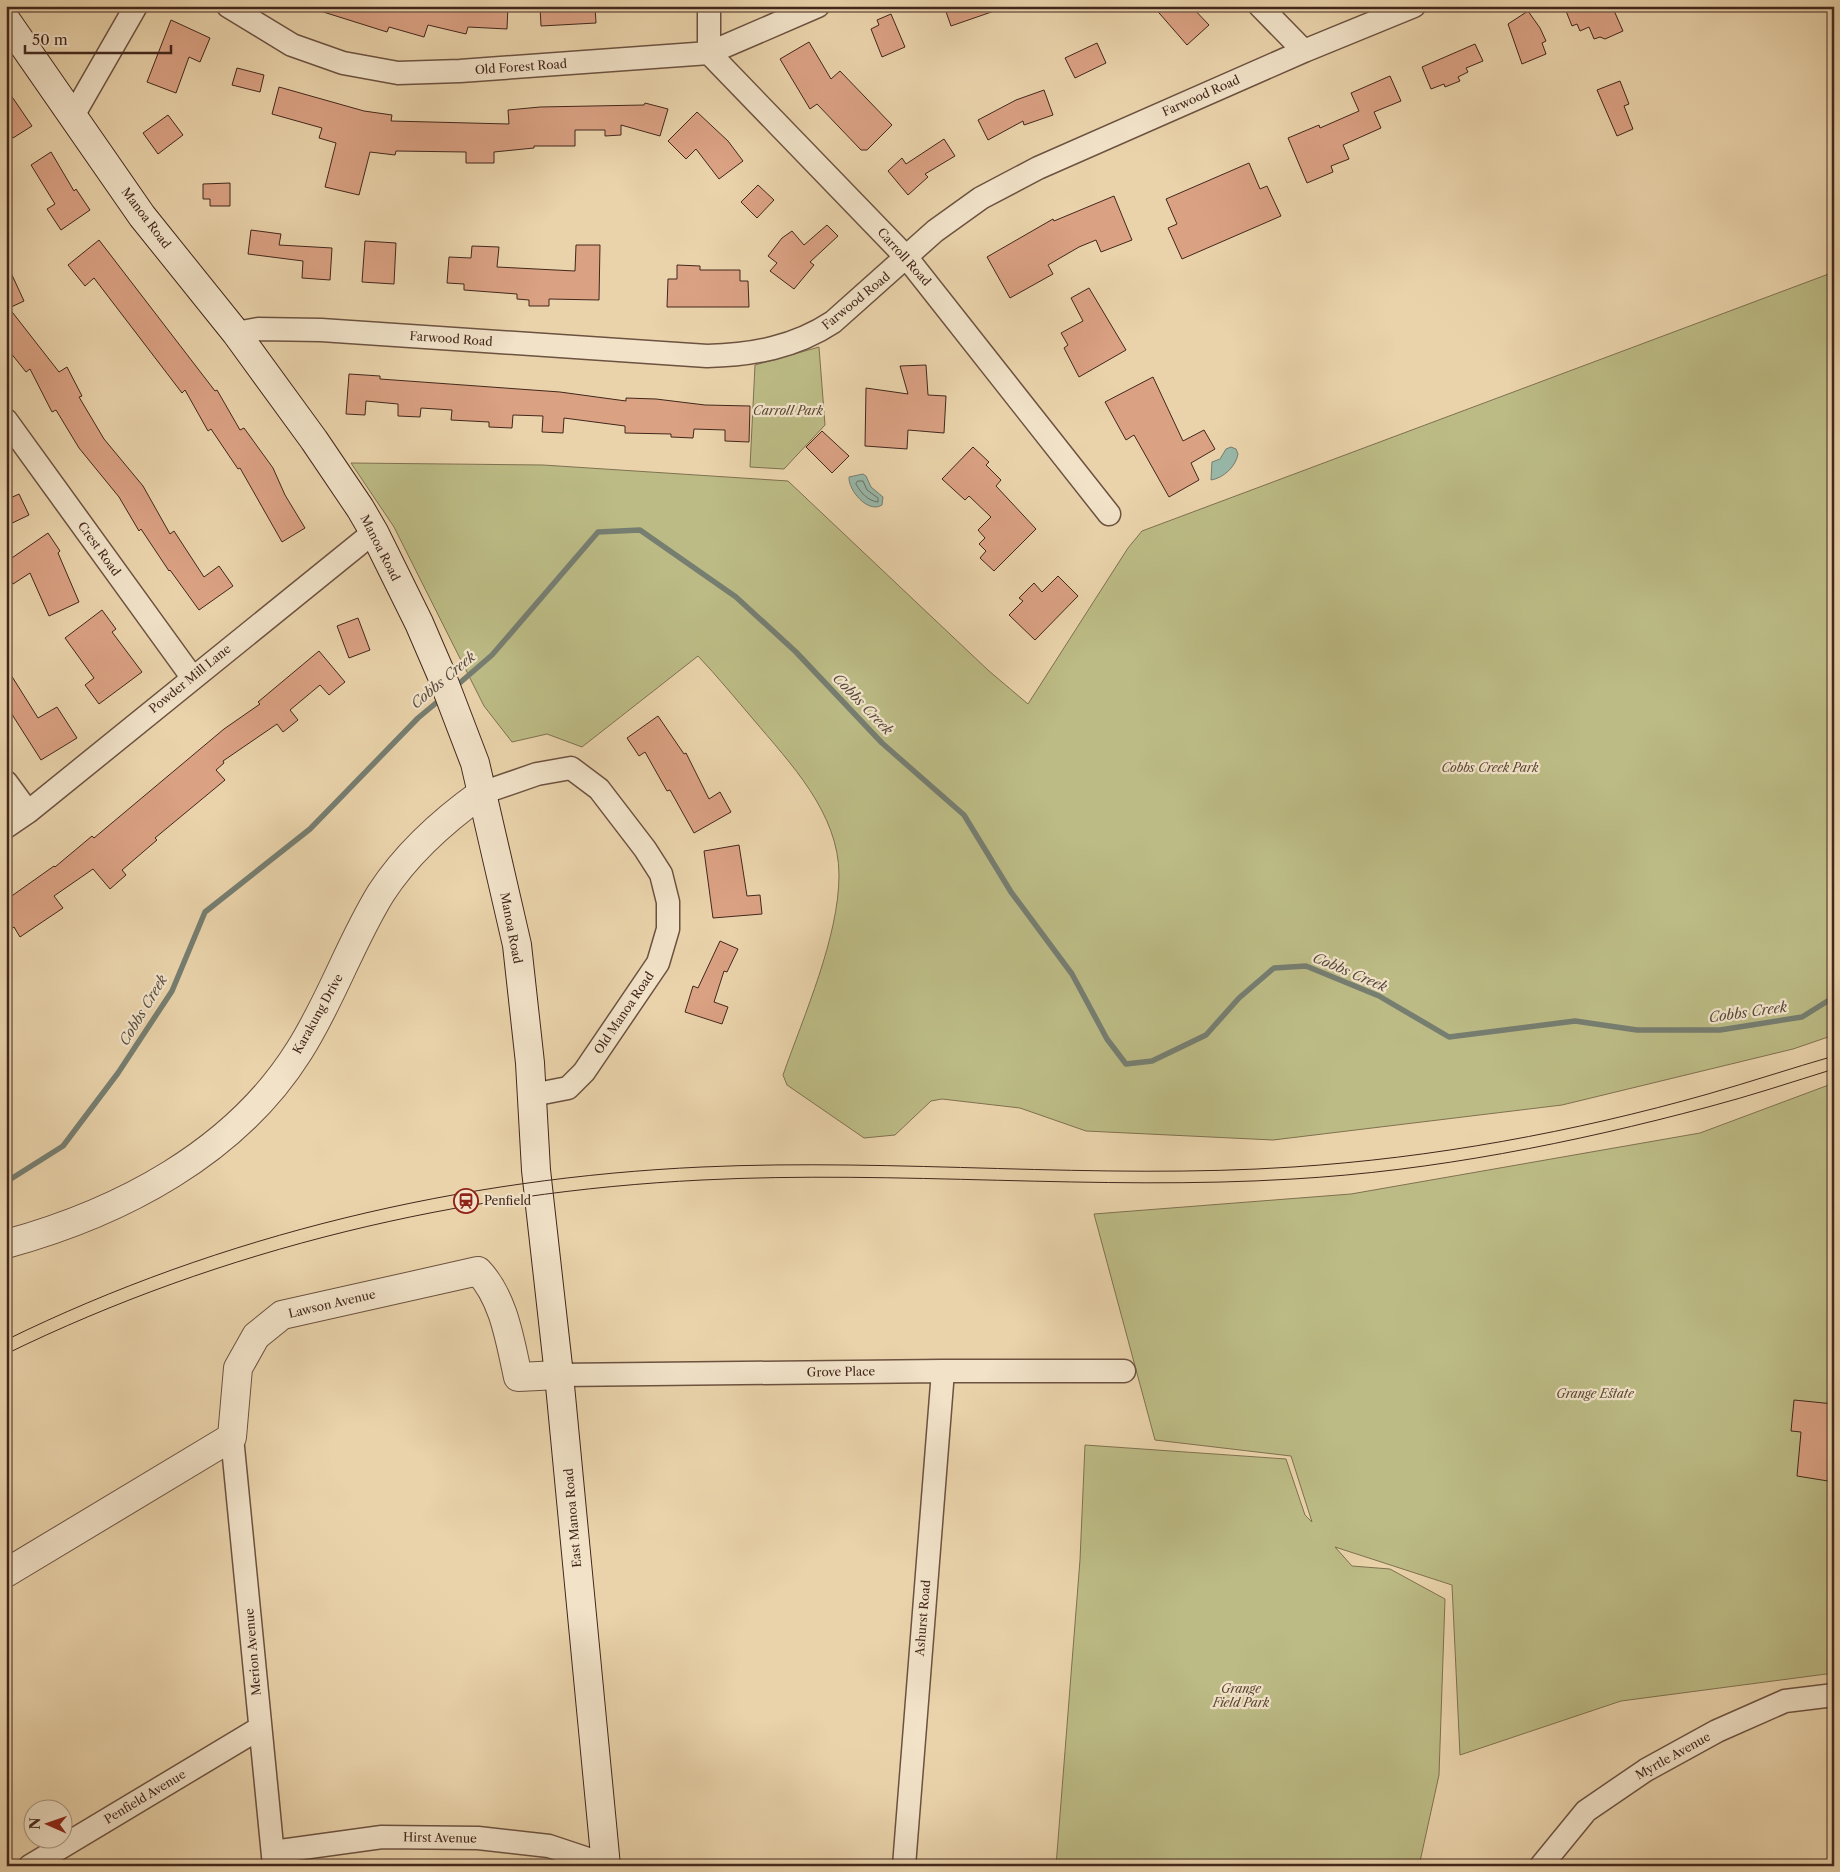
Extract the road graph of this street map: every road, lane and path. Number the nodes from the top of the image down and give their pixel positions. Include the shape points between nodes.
1 (136, 6) edge
2 (228, 6) edge
3 (709, 6) edge
4 (818, 6) edge
5 (1260, 6) edge
6 (1414, 6) edge
7 (6, 20) edge
8 (1304, 51) junction
9 (709, 53) junction
10 (74, 114) junction
11 (907, 258) junction
12 (236, 333) junction
13 (6, 420) edge
14 (1109, 514) dead end
15 (374, 532) junction
16 (192, 677) junction
17 (6, 782) edge
18 (482, 793) junction
19 (28, 812) junction
20 (6, 827) edge
21 (532, 1095) junction
22 (536, 1170) joint
23 (6, 1244) edge
24 (943, 1371) junction
25 (1124, 1371) dead end
26 (559, 1375) junction
27 (232, 1437) junction
28 (6, 1573) edge
29 (1834, 1695) edge
30 (260, 1728) junction
31 (274, 1859) edge
32 (606, 1865) edge
33 (30, 1866) edge
34 (904, 1866) edge
35 (1541, 1866) edge

1 - 10 street
2 - 9 street, Old Forest Road via 292,45 342,63 398,73
3 - 9 street
4 - 9 street, Old Forest Road
5 - 8 street
6 - 8 street, Farwood Road
7 - 10 main road, Manoa Road
8 - 11 street, Farwood Road via 1038,168 981,198 935,231
9 - 11 street, Carroll Road
10 - 12 main road, Manoa Road via 142,216
11 - 12 street, Farwood Road via 834,322 814,335 737,355 674,354 321,330 267,329
11 - 14 street, Carroll Road
12 - 15 main road, Manoa Road via 314,440
13 - 16 street, Crest Road
15 - 16 street, Powder Mill Lane
15 - 18 main road, Manoa Road via 441,674 475,763
16 - 19 street, Powder Mill Lane
17 - 19 street
18 - 21 main road, Manoa Road via 516,945
18 - 21 street, Old Manoa Road via 557,768 571,768 599,789 609,802 661,874 668,902 668,929 658,963 584,1072 568,1088
18 - 23 main road, Karakung Drive via 451,815 404,862 381,894 299,1051 240,1121 179,1170 145,1190 64,1226
19 - 20 street, Powder Mill Lane
21 - 22 main road, Manoa Road
22 - 26 main road, East Manoa Road
24 - 25 street, Grove Place
24 - 26 street, Grove Place
24 - 34 street, Ashurst Road
26 - 27 main road, Lawson Avenue via 518,1377 498,1303 478,1271 466,1272 282,1315 256,1336 238,1368
26 - 32 main road, East Manoa Road
27 - 28 main road
27 - 30 street, Merion Avenue
29 - 35 street, Myrtle Avenue via 1785,1701 1718,1731 1646,1770 1586,1811
30 - 31 street, Merion Avenue
30 - 33 street, Penfield Avenue
31 - 32 street, Hirst Avenue via 382,1837 478,1838 549,1846

